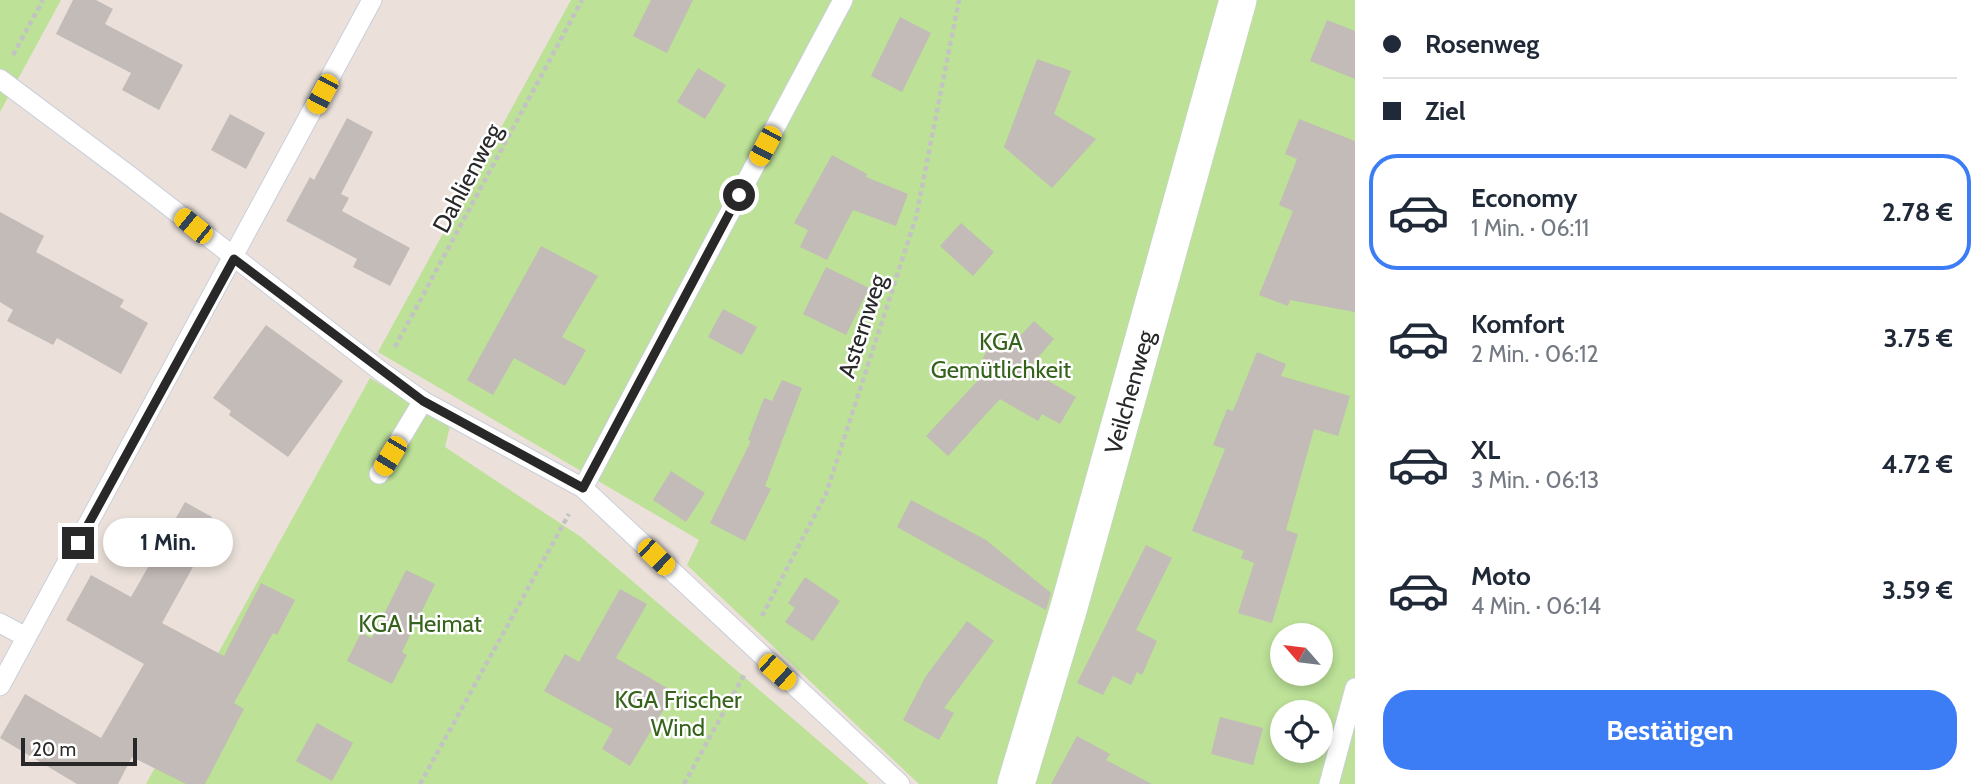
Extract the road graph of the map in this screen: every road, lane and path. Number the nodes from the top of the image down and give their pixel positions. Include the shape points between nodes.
1 (43, 0) edge
2 (372, 0) edge
3 (582, 0) edge
4 (843, 0) edge
5 (959, 0) edge
6 (1238, 0) edge
7 (5, 71) edge
8 (234, 259) junction
9 (382, 372) junction
10 (423, 401) junction
11 (379, 474) dead end
12 (583, 488) junction
13 (0, 623) edge
14 (26, 637) junction
15 (752, 649) junction
16 (0, 686) edge
17 (1355, 688) edge
18 (420, 784) edge
19 (684, 784) edge
20 (900, 784) edge
21 (1016, 784) edge
22 (1329, 784) edge

1 - 7 path
2 - 8 lane
3 - 9 path, Dahlienweg
4 - 12 lane
5 - 15 path, Asternweg via 916,217 826,494
6 - 21 street, Veilchenweg
7 - 8 lane
8 - 9 lane
8 - 14 lane
9 - 10 lane
10 - 11 lane
10 - 12 lane
12 - 15 lane
12 - 18 path
13 - 14 lane
14 - 16 lane
15 - 19 path, Asternweg
15 - 20 lane
17 - 22 lane

